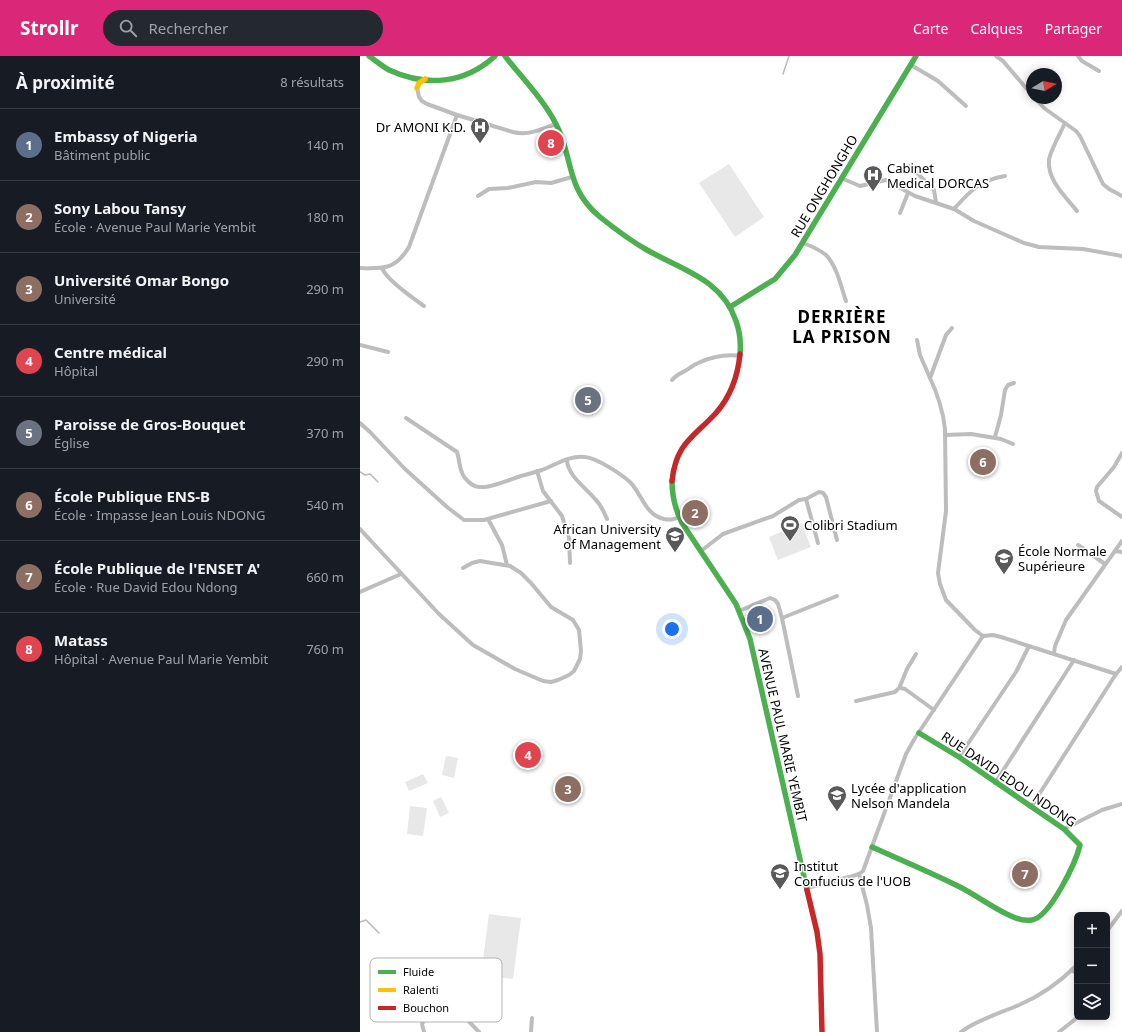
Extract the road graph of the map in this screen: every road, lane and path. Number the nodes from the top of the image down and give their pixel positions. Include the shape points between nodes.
1 (369, 56) edge
2 (495, 56) edge
3 (505, 56) edge
4 (916, 56) edge
5 (996, 56) edge
6 (1078, 56) edge
7 (911, 65) junction
8 (1099, 71) dead end
9 (412, 78) junction
10 (425, 79) junction
11 (417, 88) junction
12 (1026, 88) edge
13 (1040, 104) edge
14 (966, 106) dead end
15 (457, 115) junction
16 (1065, 123) junction
17 (556, 124) junction
18 (910, 166) dead end
19 (1005, 176) dead end
20 (572, 177) junction
21 (841, 178) junction
22 (908, 193) junction
23 (478, 196) dead end
24 (1122, 196) edge
25 (936, 202) junction
26 (954, 209) junction
27 (1077, 211) dead end
28 (900, 213) dead end
29 (803, 243) junction
30 (1122, 256) edge
31 (360, 268) edge
32 (382, 268) junction
33 (846, 301) dead end
34 (424, 306) dead end
35 (730, 307) junction
36 (952, 328) dead end
37 (917, 340) dead end
38 (360, 345) edge
39 (388, 352) dead end
40 (740, 356) junction
41 (930, 378) junction
42 (672, 380) dead end
43 (1014, 383) dead end
44 (406, 418) dead end
45 (360, 423) edge
46 (945, 435) junction
47 (995, 437) junction
48 (1014, 444) dead end
49 (1122, 453) edge
50 (567, 460) junction
51 (537, 471) junction
52 (806, 499) junction
53 (551, 501) junction
54 (679, 517) junction
55 (1122, 517) edge
56 (488, 519) junction
57 (607, 519) dead end
58 (360, 529) edge
59 (837, 540) dead end
60 (1122, 541) edge
61 (818, 543) dead end
62 (1078, 545) dead end
63 (701, 551) junction
64 (1115, 551) junction
65 (1122, 552) edge
66 (570, 563) dead end
67 (1105, 564) junction
68 (506, 565) junction
69 (464, 568) dead end
70 (401, 574) junction
71 (360, 592) edge
72 (837, 596) dead end
73 (739, 610) junction
74 (782, 618) junction
75 (983, 636) junction
76 (1029, 646) junction
77 (1054, 653) junction
78 (916, 654) dead end
79 (1074, 660) junction
80 (1122, 667) edge
81 (1116, 674) junction
82 (900, 687) junction
83 (798, 696) dead end
84 (856, 701) dead end
85 (934, 710) junction
86 (919, 733) junction
87 (959, 757) junction
88 (995, 783) junction
89 (1122, 804) edge
90 (1031, 807) junction
91 (1064, 829) junction
92 (872, 847) junction
93 (858, 874) junction
94 (807, 888) junction
95 (1122, 911) edge
96 (1110, 926) edge
97 (1072, 970) edge
98 (532, 1018) dead end
99 (1074, 1020) edge
100 (423, 1022) edge
101 (469, 1022) edge
102 (424, 1032) edge
103 (479, 1032) edge
104 (531, 1032) edge
105 (822, 1032) edge
106 (876, 1032) edge
107 (961, 1032) edge
108 (1059, 1032) edge

1 - 9 main road via 389,69
2 - 10 main road via 484,67 468,75 449,79
3 - 17 main road, AVENUE PAUL MARIE YEMBIT
4 - 7 main road, RUE ONGHONGHO
5 - 12 street
6 - 8 street
7 - 14 street via 938,81
7 - 21 main road, RUE ONGHONGHO
9 - 10 main road
9 - 11 main road
10 - 11 main road
11 - 15 street via 422,101
13 - 16 street
15 - 17 street via 520,134
15 - 32 street via 409,247 394,265
16 - 24 street via 1080,136 1103,184
16 - 27 street via 1049,160 1050,170 1058,188
17 - 20 main road, AVENUE PAUL MARIE YEMBIT
18 - 25 street via 934,190
19 - 26 street via 983,182 971,190
20 - 23 street via 551,183 534,182 489,189
20 - 35 main road, AVENUE PAUL MARIE YEMBIT via 580,196 596,214 647,250 706,281 717,289
21 - 22 street via 860,186 886,180
21 - 29 main road, RUE ONGHONGHO
22 - 25 street
22 - 28 street
25 - 26 street
26 - 30 street via 974,221 1024,243
29 - 33 street via 827,256 836,272
29 - 35 main road, RUE ONGHONGHO via 775,279
31 - 32 street
32 - 34 street via 384,273
35 - 40 main road, AVENUE PAUL MARIE YEMBIT via 741,339
36 - 41 street via 946,335
37 - 41 street via 920,355
38 - 39 street
40 - 42 street via 729,355 698,363 679,373
40 - 54 main road, AVENUE PAUL MARIE YEMBIT via 733,384 722,405 686,442 677,457 672,492
41 - 46 street via 939,397
43 - 47 street via 1008,385 1005,390
44 - 51 street via 457,452 462,473 474,486 491,486
45 - 56 street via 405,469 455,513 467,521
46 - 47 street via 971,434
46 - 75 street via 946,511 938,574 946,600
47 - 48 street
49 - 55 street via 1096,492 1099,501
50 - 51 street
50 - 54 street via 579,457 596,460 629,481 653,514 668,520
50 - 57 street via 570,471 596,499
51 - 53 street via 541,486
52 - 59 street via 819,492 825,494
52 - 61 street
52 - 63 street via 799,500 781,512 723,534
53 - 56 street
53 - 66 street via 564,522 570,545
54 - 63 main road, AVENUE PAUL MARIE YEMBIT
56 - 68 street via 502,545
58 - 70 street
60 - 64 street
62 - 67 street
63 - 73 main road, AVENUE PAUL MARIE YEMBIT
64 - 65 street
64 - 67 street
67 - 77 street via 1066,620
68 - 69 street via 480,561
68 - 70 street via 516,569 526,578 551,607 575,622 580,635 581,655 576,668 569,675 554,681 543,681 492,657 473,645 439,614
70 - 71 street
72 - 74 street
73 - 74 street via 770,598 778,604
73 - 94 main road, AVENUE PAUL MARIE YEMBIT via 754,656
74 - 83 street
75 - 76 street via 993,636
75 - 85 street
76 - 77 street
76 - 87 street via 1016,672
77 - 79 street
78 - 82 street
79 - 81 street
79 - 88 street
80 - 81 street
81 - 90 street
82 - 84 street via 895,692
82 - 85 street
85 - 86 street
86 - 87 main road, RUE DAVID EDOU NDONG
86 - 92 street via 906,754
87 - 88 main road, RUE DAVID EDOU NDONG
88 - 90 main road, RUE DAVID EDOU NDONG
89 - 91 street via 1102,810
90 - 91 main road, RUE DAVID EDOU NDONG
91 - 92 main road, RUE DAVID EDOU NDONG via 1080,845 1078,854 1054,899 1036,918 1028,920 1012,917 959,886
92 - 93 street via 863,871
93 - 94 street
93 - 106 street via 870,923
94 - 105 main road, AVENUE PAUL MARIE YEMBIT via 819,946
95 - 96 street
97 - 107 street via 1023,1003
98 - 104 street
99 - 108 street
100 - 102 street
101 - 103 street

